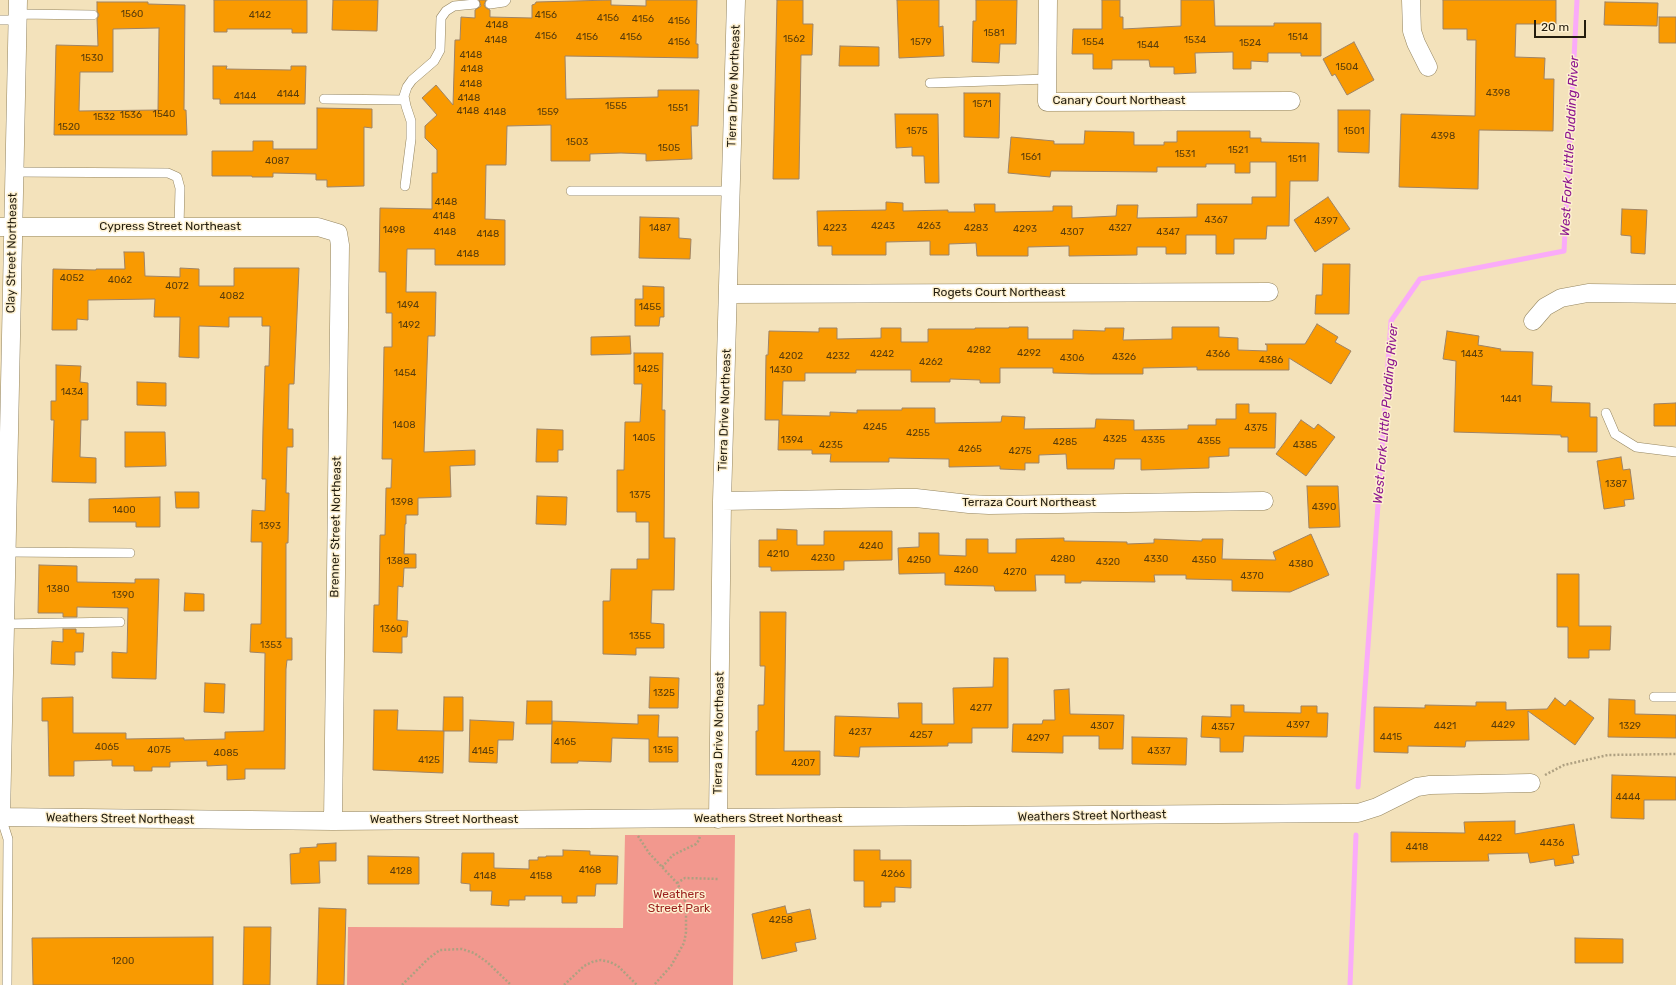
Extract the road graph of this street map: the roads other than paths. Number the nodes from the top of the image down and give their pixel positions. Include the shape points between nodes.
1 (506, 0) edge
2 (736, 0) edge
3 (1048, 0) edge
4 (1411, 0) edge
5 (475, 4) dead end
6 (490, 4) dead end
7 (13, 14) edge
8 (93, 15) dead end
9 (1428, 67) dead end
10 (1048, 79) junction
11 (930, 83) dead end
12 (324, 99) dead end
13 (405, 100) junction
14 (1291, 101) dead end
15 (14, 172) junction
16 (405, 186) dead end
17 (571, 190) dead end
18 (731, 190) junction
19 (179, 226) junction
20 (6, 227) edge
21 (338, 233) joint
22 (1269, 292) dead end
23 (728, 294) junction
24 (1676, 294) edge
25 (1533, 322) dead end
26 (1606, 413) dead end
27 (1676, 452) edge
28 (722, 502) junction
29 (1264, 502) dead end
30 (6, 552) junction
31 (130, 553) dead end
32 (120, 622) dead end
33 (5, 624) junction
34 (1676, 697) edge
35 (1654, 698) dead end
36 (1531, 783) road end
37 (0, 817) edge
38 (718, 819) junction
39 (333, 821) junction
40 (7, 985) edge

1 - 6 lane
2 - 18 street, Tierra Drive Northeast
3 - 10 street, Canary Court Northeast
4 - 9 street via 1412,31
5 - 13 lane via 454,6 446,10 441,18 440,50 434,61 407,87
7 - 8 lane
7 - 15 street, Clay Street Northeast
10 - 11 lane
10 - 14 street, Canary Court Northeast via 1047,102
12 - 13 lane
13 - 16 lane via 411,121
15 - 19 lane via 168,173 177,177 180,188
15 - 20 street, Clay Street Northeast
17 - 18 lane
18 - 23 street, Tierra Drive Northeast
19 - 20 street, Cypress Street Northeast
19 - 21 street, Cypress Street Northeast via 318,226
20 - 30 street, Clay Street Northeast
21 - 39 street, Brenner Street Northeast via 340,244
22 - 23 street, Rogets Court Northeast
23 - 28 street, Tierra Drive Northeast
24 - 25 street via 1588,293 1560,298 1545,307
26 - 27 lane via 1614,434 1636,448
28 - 29 street, Terraza Court Northeast via 898,498 989,505
28 - 38 street, Tierra Drive Northeast
30 - 31 lane
30 - 33 street, Clay Street Northeast
32 - 33 lane
33 - 37 street, Clay Street Northeast
34 - 35 lane
36 - 38 street, Weathers Street Northeast via 1417,787 1377,807 1358,813
37 - 39 street, Weathers Street Northeast
37 - 40 lane via 8,840
38 - 39 street, Weathers Street Northeast

